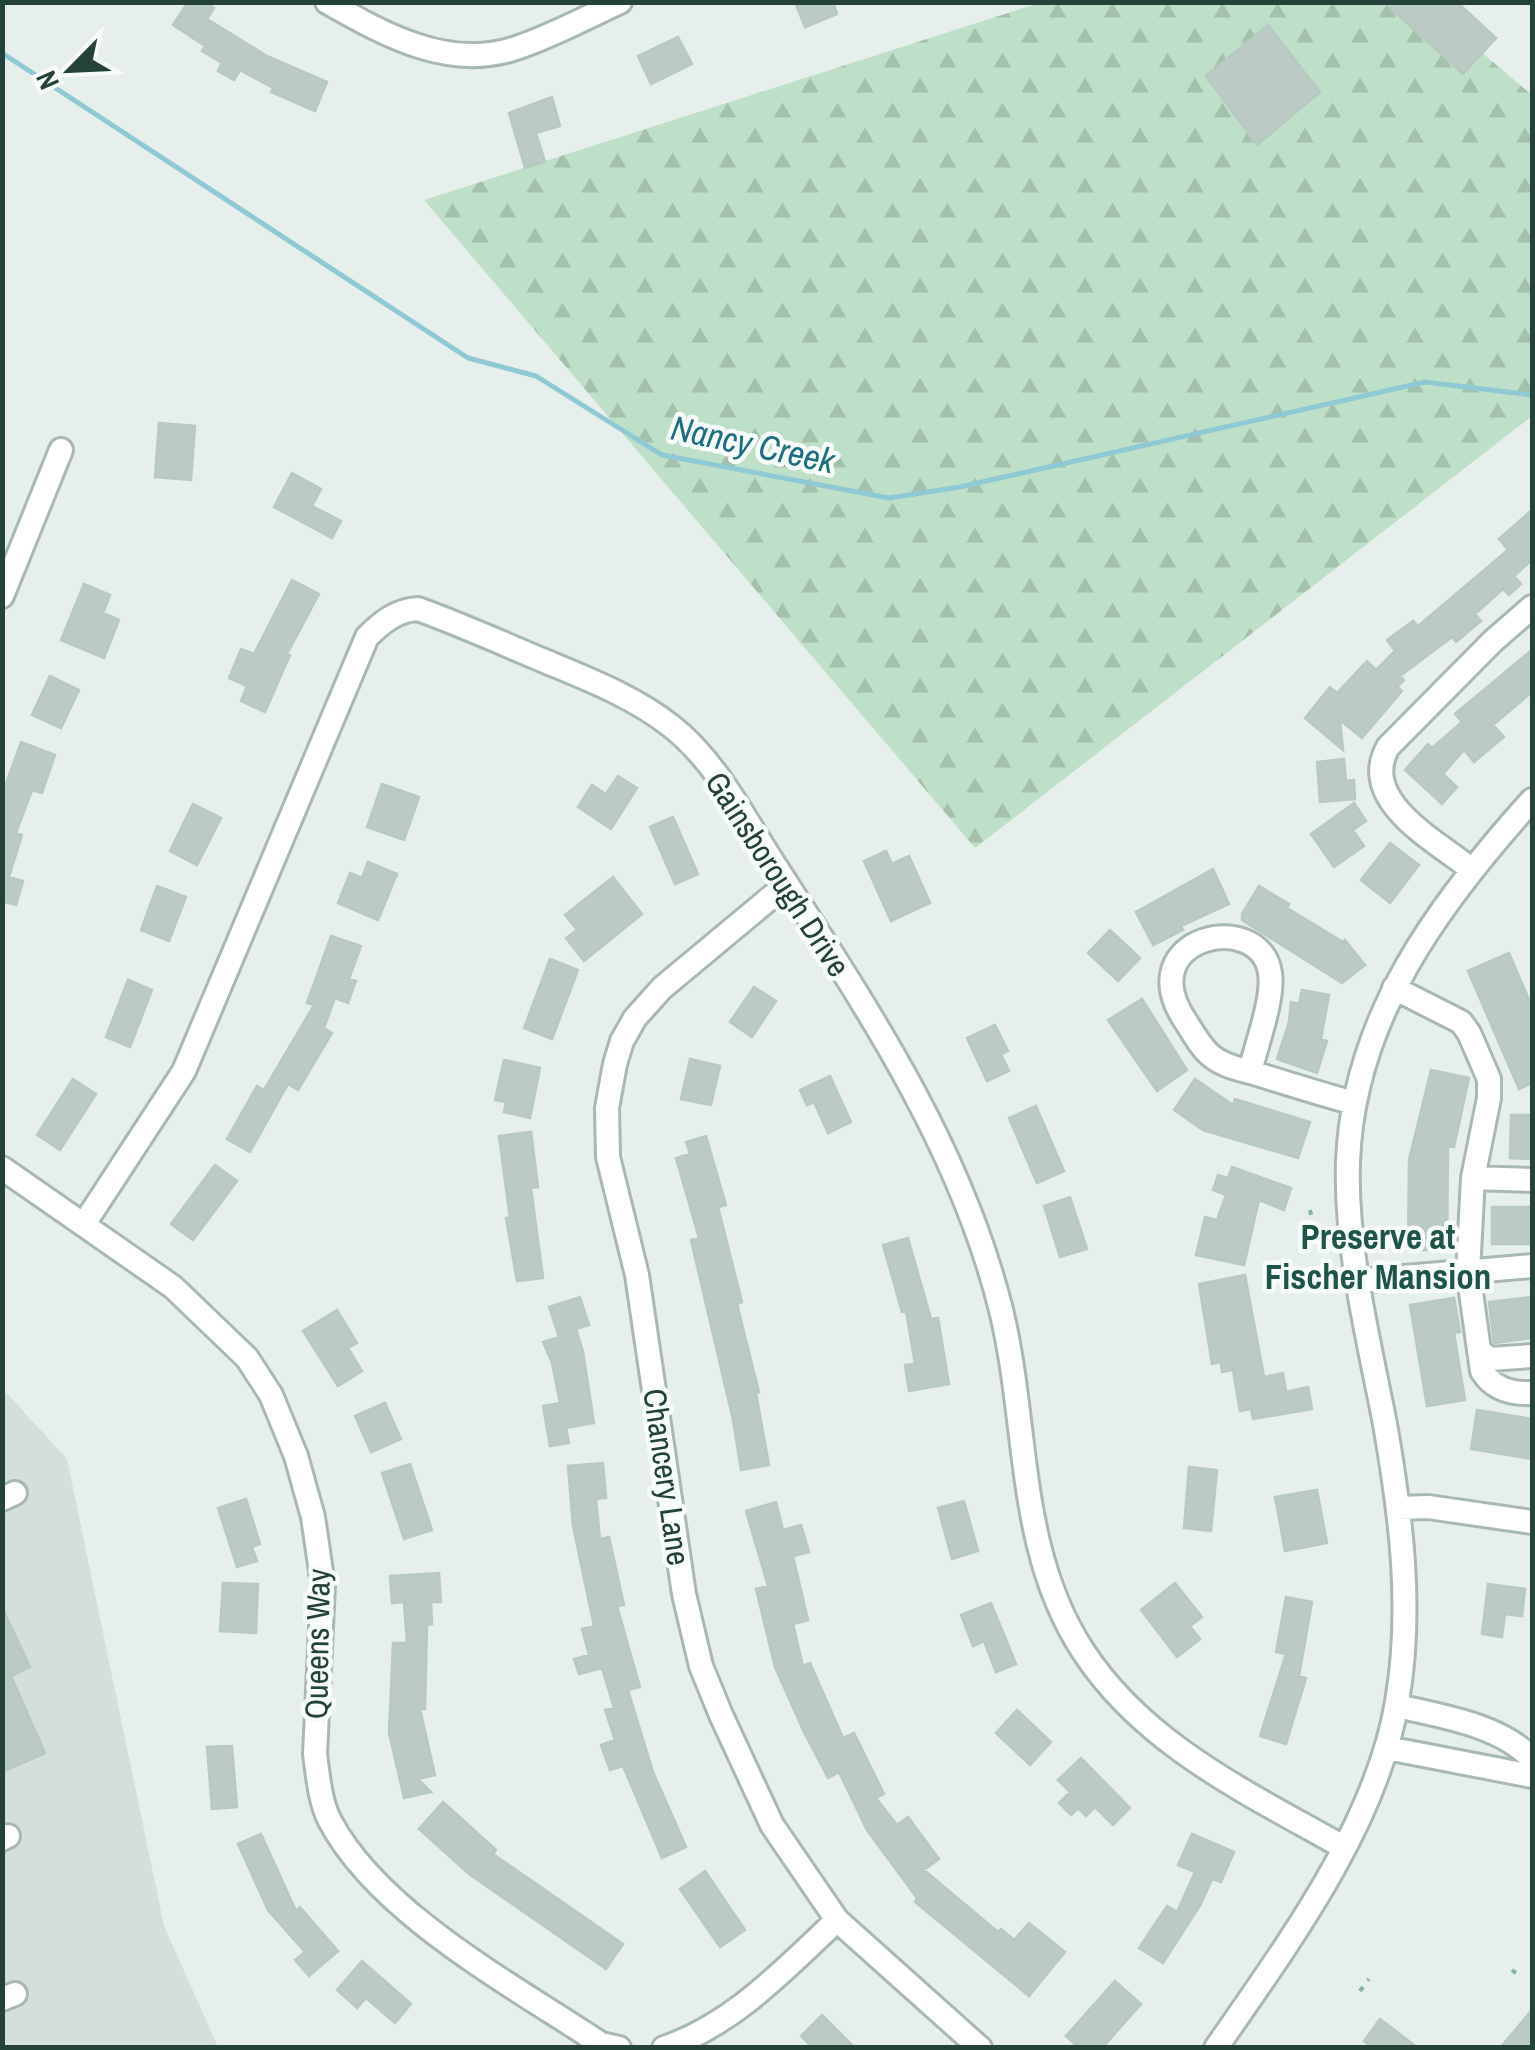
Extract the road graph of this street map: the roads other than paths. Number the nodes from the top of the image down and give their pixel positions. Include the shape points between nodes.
1 (327, 2) edge
2 (620, 2) edge
3 (61, 450) dead end
4 (2, 596) edge
5 (1532, 608) edge
6 (1532, 800) edge
7 (1471, 869) junction
8 (787, 884) junction
9 (1394, 988) junction
10 (1250, 1072) junction
11 (1354, 1103) junction
12 (2, 1168) edge
13 (1473, 1178) junction
14 (1532, 1180) edge
15 (84, 1224) junction
16 (1532, 1266) edge
17 (1468, 1271) junction
18 (1360, 1281) junction
19 (1479, 1351) junction
20 (1532, 1356) edge
21 (1532, 1393) edge
22 (1399, 1508) junction
23 (1532, 1522) edge
24 (1396, 1706) junction
25 (1492, 1732) junction
26 (1387, 1748) junction
27 (1532, 1759) edge
28 (1484, 1766) junction
29 (1532, 1776) edge
30 (1343, 1847) junction
31 (837, 1920) junction
32 (618, 2048) edge
33 (664, 2048) edge
34 (980, 2048) edge
35 (1216, 2048) edge

1 - 2 street via 426,50 470,55 518,48
3 - 4 street
5 - 7 street via 1382,757 1382,782 1394,806
6 - 7 street
7 - 9 street
8 - 15 street, Gainsborough Drive via 715,774 673,728 630,698 580,676 452,621 404,610 367,637 184,1071
8 - 30 street, Gainsborough Drive via 931,1119 970,1211 1001,1310 1039,1553 1064,1618 1109,1686 1152,1730
8 - 31 street, Chancery Lane via 635,1018 615,1064 608,1156 637,1275 682,1584 701,1666 772,1826
9 - 11 street
9 - 13 street via 1461,1022 1489,1079
10 - 10 street via 1208,1053 1170,992 1180,954 1213,937 1245,942 1270,972
10 - 11 street
11 - 18 street via 1348,1163
12 - 15 street, Queens Way
13 - 14 street
13 - 17 street
15 - 32 street, Queens Way via 210,1321 272,1395 313,1517 323,1585 318,1779 328,1818 360,1869 425,1926 601,2044
16 - 17 street
17 - 18 street
17 - 19 street
18 - 22 street
19 - 20 street via 1490,1359
19 - 21 street via 1493,1383
22 - 23 street
22 - 24 street via 1405,1606
24 - 25 street
24 - 26 street
25 - 27 street
25 - 28 street
26 - 28 street
26 - 30 street
28 - 29 street
30 - 35 street
31 - 33 street via 726,2016
31 - 34 street, Chancery Lane

